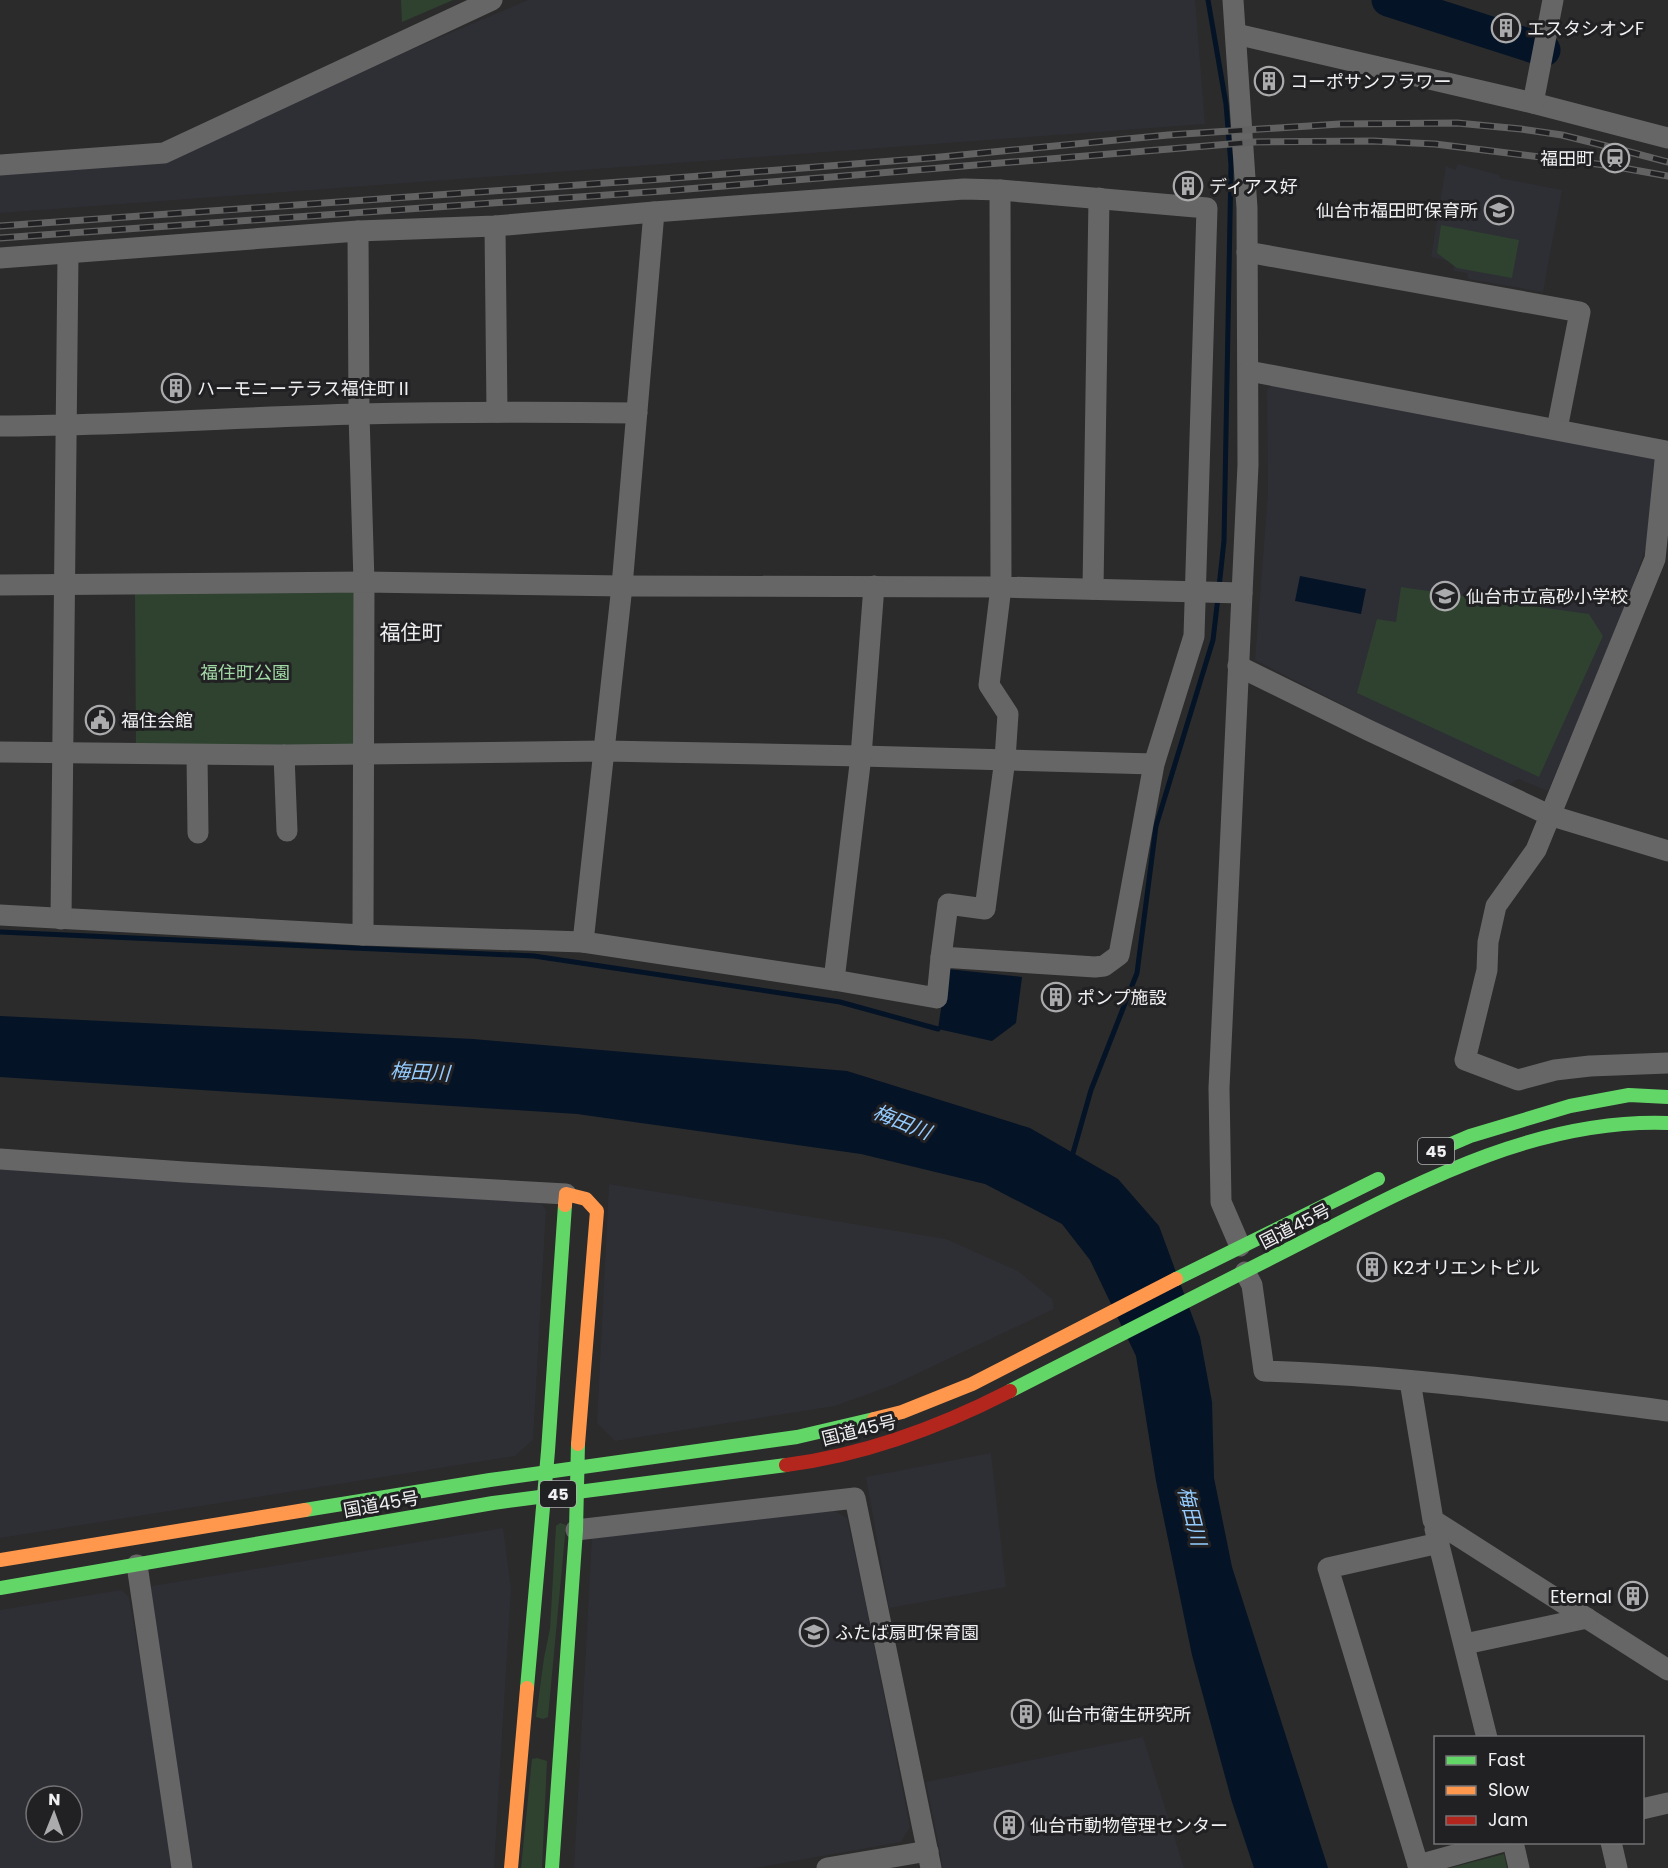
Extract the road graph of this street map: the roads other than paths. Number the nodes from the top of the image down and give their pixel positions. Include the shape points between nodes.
1 (492, 0) edge
2 (1233, 0) edge
3 (1553, 0) edge
4 (1236, 34) junction
5 (1533, 104) junction
6 (1668, 138) edge
7 (0, 165) edge
8 (1000, 190) junction
9 (1099, 198) junction
10 (654, 212) junction
11 (495, 226) junction
12 (358, 231) junction
13 (1247, 252) junction
14 (68, 254) junction
15 (0, 258) edge
16 (1249, 371) junction
17 (497, 412) junction
18 (637, 413) junction
19 (359, 414) junction
20 (0, 426) edge
21 (68, 426) junction
22 (1557, 429) junction
23 (1667, 447) edge
24 (364, 582) junction
25 (0, 585) edge
26 (64, 585) junction
27 (622, 586) junction
28 (874, 586) junction
29 (1001, 586) junction
30 (1093, 589) junction
31 (1200, 591) junction
32 (1236, 592) junction
33 (1238, 666) junction
34 (605, 751) junction
35 (0, 752) edge
36 (64, 753) junction
37 (197, 755) junction
38 (284, 755) junction
39 (363, 755) junction
40 (861, 756) junction
41 (1005, 759) junction
42 (1154, 764) junction
43 (1549, 814) junction
44 (287, 831) dead end
45 (198, 833) dead end
46 (1668, 851) edge
47 (0, 915) edge
48 (61, 919) junction
49 (363, 935) junction
50 (583, 942) junction
51 (941, 957) junction
52 (834, 980) junction
53 (1668, 1063) edge
54 (1668, 1097) edge
55 (1668, 1123) edge
56 (1439, 1150) dead end
57 (0, 1159) edge
58 (1391, 1173) dead end
59 (566, 1194) junction
60 (1240, 1246) junction
61 (1237, 1275) junction
62 (1410, 1381) junction
63 (1668, 1411) edge
64 (578, 1468) junction
65 (546, 1472) junction
66 (577, 1492) junction
67 (544, 1496) junction
68 (1433, 1520) junction
69 (576, 1530) junction
70 (1439, 1543) junction
71 (0, 1560) edge
72 (137, 1565) junction
73 (0, 1588) edge
74 (1587, 1618) junction
75 (1465, 1644) junction
76 (1668, 1670) edge
77 (1487, 1736) edge
78 (1668, 1803) edge
79 (1644, 1809) edge
80 (1494, 1844) edge
81 (1513, 1844) edge
82 (1611, 1844) edge
83 (929, 1859) edge
84 (1419, 1866) edge
85 (182, 1868) edge
86 (511, 1868) edge
87 (552, 1868) edge
88 (827, 1868) edge
89 (1519, 1868) edge
90 (1617, 1868) edge

1 - 7 street via 164,153
2 - 4 street
3 - 5 street
4 - 5 street
4 - 13 street
5 - 6 street
8 - 9 street
8 - 10 street via 952,190
8 - 29 street
9 - 30 street
9 - 31 street via 1207,208
10 - 11 street
10 - 18 street
11 - 12 street
11 - 17 street
12 - 14 street
12 - 19 street
13 - 16 street
13 - 22 street via 1580,312
14 - 15 street
14 - 21 street
16 - 22 street
16 - 32 street via 1248,465
17 - 18 street
17 - 19 street
18 - 27 street
19 - 21 street
19 - 24 street
20 - 21 street
21 - 26 street
22 - 23 street
23 - 43 street via 1655,559
24 - 26 street
24 - 27 street
24 - 39 street
25 - 26 street
26 - 36 street
27 - 28 street
27 - 34 street
28 - 29 street
28 - 40 street
29 - 30 street
29 - 41 street via 988,685 1008,714
30 - 31 street
31 - 32 street
31 - 42 street via 1194,636
32 - 33 street
33 - 43 street
33 - 60 street via 1219,1088 1221,1202
34 - 39 street
34 - 40 street
34 - 50 street
35 - 36 street
36 - 37 street
36 - 48 street
37 - 38 street
37 - 45 street
38 - 39 street
38 - 44 street
39 - 49 street
40 - 41 street
40 - 52 street
41 - 42 street
41 - 51 street via 985,909 948,904
42 - 51 street via 1119,955 1104,966 1095,967
43 - 46 street
43 - 53 street via 1536,850 1496,906 1487,970 1465,1060 1518,1080 1590,1066
47 - 48 street
48 - 49 street
49 - 50 street
50 - 52 street
51 - 52 street via 937,998
54 - 56 main road, 45 via 1629,1095 1569,1106 1470,1136
55 - 61 main road, 国道45号 / 45 via 1638,1122 1562,1132 1479,1157
57 - 59 street
58 - 60 main road, 国道45号 / 45
59 - 64 main road via 586,1199 597,1211
59 - 65 main road
60 - 64 main road, 国道45号 / 45 via 972,1384 902,1412 797,1437
61 - 62 street via 1252,1285 1264,1371
61 - 66 main road, 国道45号 / 45 via 966,1414 885,1444 801,1463
62 - 63 street
62 - 68 street
64 - 65 main road, 国道45号 / 45
64 - 66 main road
65 - 67 main road
65 - 71 main road, 国道45号 / 45
66 - 67 main road, 国道45号 / 45
66 - 69 main road
67 - 72 main road, 国道45号 / 45
67 - 86 main road
68 - 70 street
68 - 74 street
69 - 83 street via 855,1498
69 - 87 main road
70 - 75 street
70 - 84 street via 1328,1568
72 - 73 main road, 国道45号 / 45
72 - 85 street
74 - 75 street
74 - 76 street
75 - 77 street
78 - 79 street
80 - 84 street
81 - 89 street
82 - 90 street
83 - 88 street

